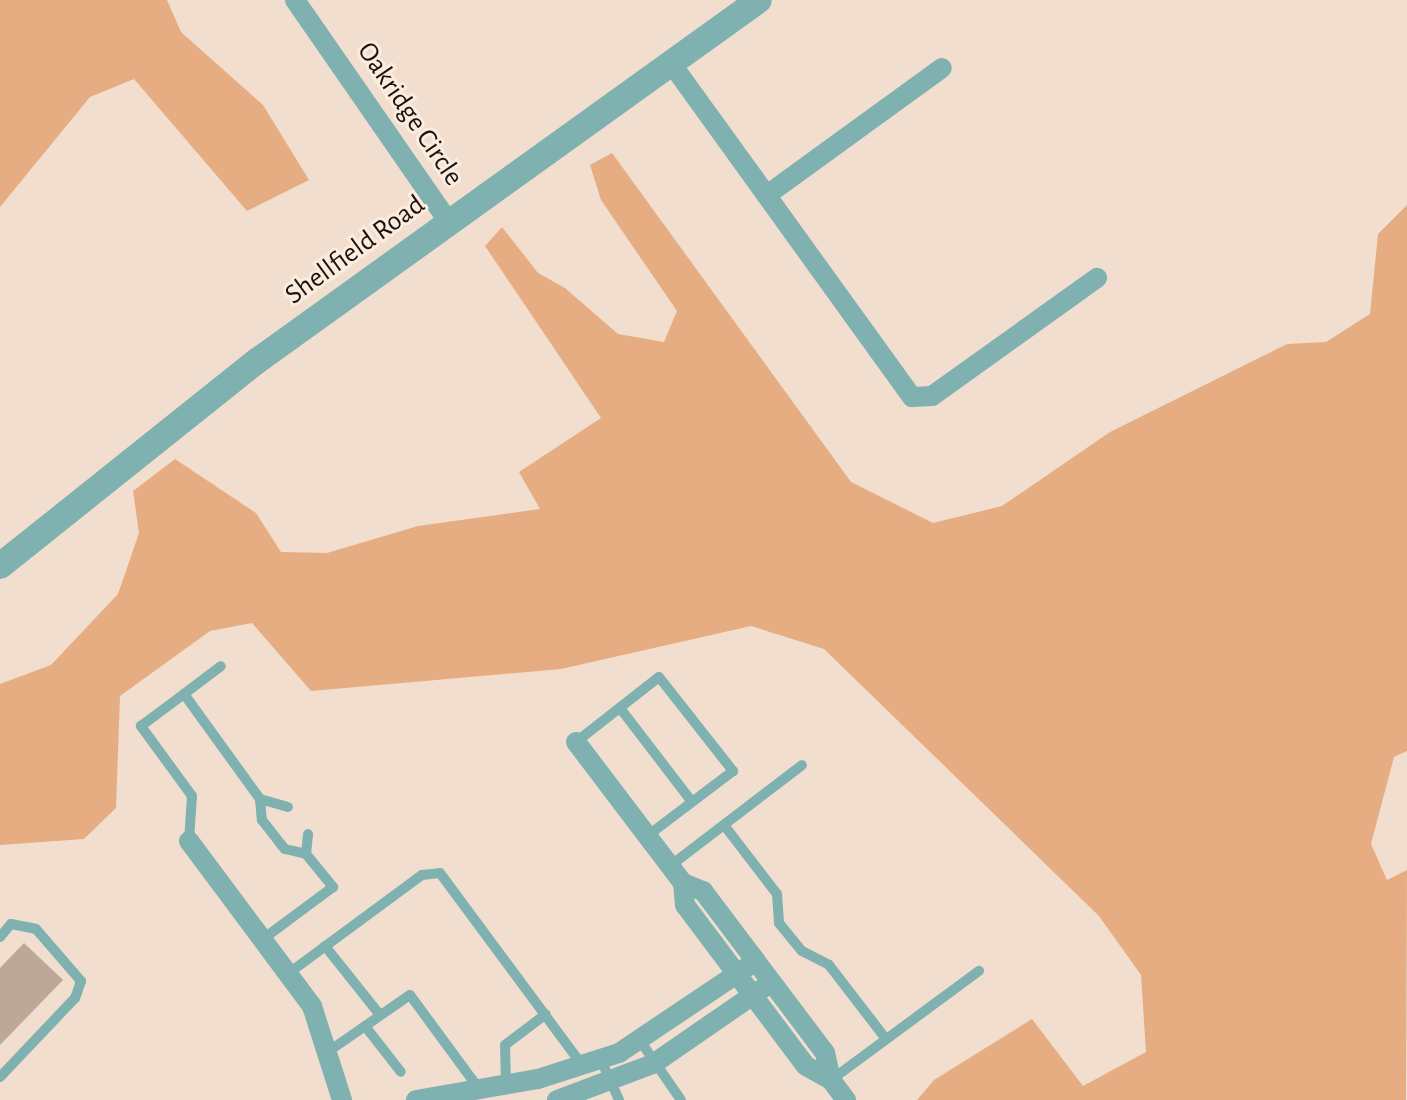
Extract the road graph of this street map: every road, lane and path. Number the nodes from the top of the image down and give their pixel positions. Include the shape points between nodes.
1 (295, 0) edge
2 (759, 0) edge
3 (671, 63) junction
4 (942, 68) dead end
5 (767, 195) junction
6 (449, 222) junction
7 (1097, 278) dead end
8 (0, 566) edge
9 (221, 666) dead end
10 (184, 694) junction
11 (620, 708) junction
12 (576, 742) joint
13 (802, 765) dead end
14 (260, 799) junction
15 (692, 802) junction
16 (288, 807) dead end
17 (724, 825) junction
18 (308, 834) dead end
19 (647, 836) junction
20 (189, 841) joint
21 (306, 854) junction
22 (670, 866) junction
23 (683, 883) junction
24 (0, 937) edge
25 (263, 939) junction
26 (325, 946) junction
27 (756, 961) junction
28 (979, 971) dead end
29 (289, 973) junction
30 (738, 975) junction
31 (771, 981) junction
32 (753, 995) junction
33 (546, 1014) junction
34 (380, 1015) junction
35 (365, 1026) junction
36 (886, 1039) junction
37 (641, 1042) junction
38 (329, 1051) junction
39 (592, 1063) junction
40 (653, 1064) junction
41 (401, 1072) dead end
42 (0, 1077) edge
43 (506, 1085) junction
44 (614, 1092) edge
45 (836, 1092) edge
46 (480, 1095) edge
47 (342, 1100) edge
48 (416, 1100) edge
49 (557, 1100) edge
50 (681, 1100) edge

1 - 6 street, Oakridge Circle
2 - 3 street, Shellfield Road
3 - 5 street
3 - 6 street, Shellfield Road
4 - 5 street
5 - 7 street via 912,397 932,396
6 - 8 street, Shellfield Road via 257,361
9 - 10 lane
10 - 14 lane
10 - 20 lane via 141,726 192,796
11 - 12 lane
11 - 15 lane
11 - 15 lane via 659,677 733,771
12 - 19 street
13 - 17 lane
14 - 16 lane
14 - 21 lane via 262,820 285,849
15 - 19 lane
17 - 22 lane
17 - 36 lane via 777,894 779,923 802,951 829,965
18 - 21 lane
19 - 22 street
20 - 25 street
21 - 25 lane via 333,887
22 - 23 street
23 - 27 street via 703,891
23 - 30 street via 685,905
24 - 42 lane via 11,924 36,929 81,981 75,998
25 - 29 street
26 - 29 lane
26 - 33 lane via 422,875 440,873
26 - 34 lane
27 - 30 street
27 - 31 street
28 - 36 lane
29 - 38 street via 312,1006
30 - 32 street
30 - 37 street
31 - 32 street
31 - 45 street via 825,1053
32 - 40 street
32 - 45 street via 806,1066
33 - 39 lane
33 - 43 lane via 505,1045
34 - 35 lane
34 - 46 lane via 410,995
35 - 38 lane
35 - 41 lane
36 - 45 lane
37 - 39 street
37 - 40 lane
38 - 47 street
39 - 43 street
39 - 44 lane
40 - 44 street
40 - 50 lane
43 - 46 street
44 - 49 street
46 - 48 street

